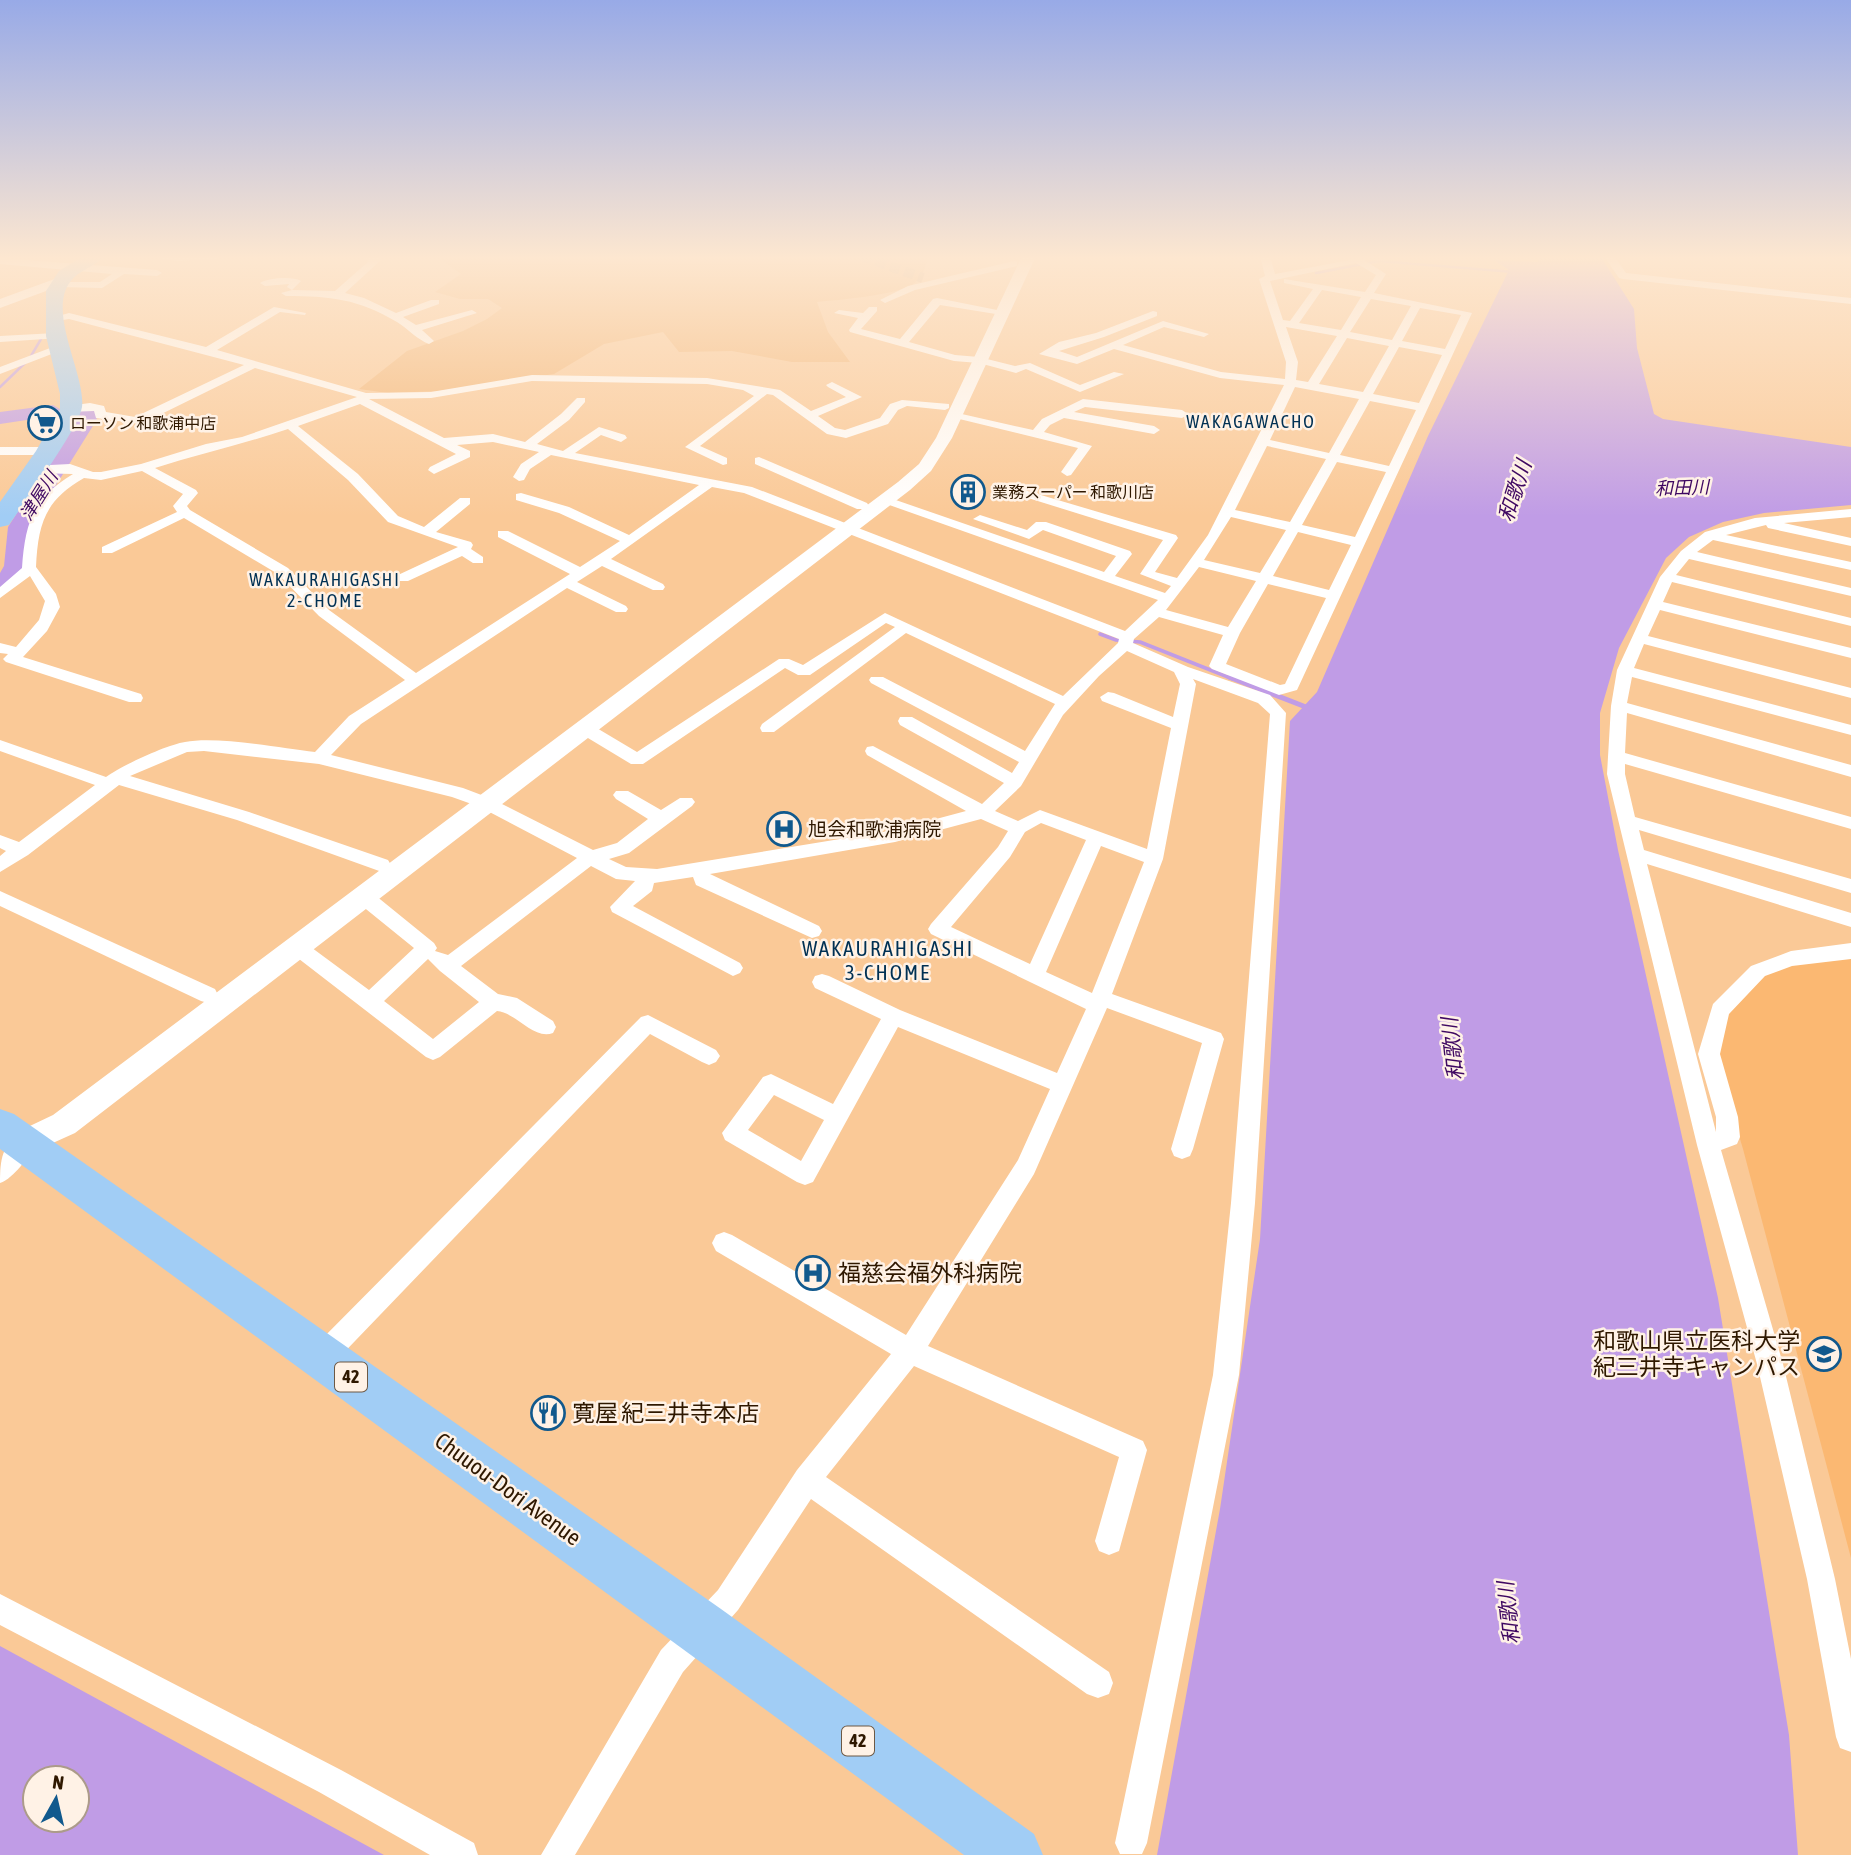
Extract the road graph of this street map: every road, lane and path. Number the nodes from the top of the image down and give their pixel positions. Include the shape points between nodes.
1 (44, 343) edge
2 (59, 343) edge
3 (175, 343) edge
4 (221, 343) edge
5 (897, 343) edge
6 (982, 343) edge
7 (1069, 343) edge
8 (1122, 343) edge
9 (1290, 343) edge
10 (1339, 343) edge
11 (1394, 343) joint
12 (1453, 343) edge
13 (902, 344) joint
14 (1114, 346) junction
15 (207, 351) junction
16 (1050, 351) junction
17 (1448, 353) junction
18 (974, 360) junction
19 (254, 365) junction
20 (1026, 365) junction
21 (0, 371) edge
22 (1118, 374) dead end
23 (1291, 383) junction
24 (738, 384) junction
25 (832, 385) dead end
26 (1312, 386) junction
27 (1366, 396) junction
28 (363, 398) junction
29 (581, 400) dead end
30 (1422, 407) junction
31 (71, 409) junction
32 (949, 411) junction
33 (1062, 414) junction
34 (1182, 414) dead end
35 (811, 415) junction
36 (290, 425) junction
37 (1154, 430) dead end
38 (1036, 434) junction
39 (621, 438) dead end
40 (442, 442) junction
41 (1264, 442) junction
42 (528, 445) junction
43 (551, 450) junction
44 (0, 451) edge
45 (566, 454) junction
46 (1332, 457) junction
47 (723, 461) dead end
48 (759, 461) dead end
49 (49, 464) junction
50 (144, 467) junction
51 (434, 470) dead end
52 (1392, 470) junction
53 (1067, 472) dead end
54 (84, 473) junction
55 (519, 477) dead end
56 (710, 483) junction
57 (1019, 493) dead end
58 (521, 497) dead end
59 (465, 501) dead end
60 (885, 501) junction
61 (862, 506) junction
62 (1228, 512) junction
63 (185, 513) junction
64 (1850, 513) edge
65 (980, 519) dead end
66 (0, 520) edge
67 (1755, 522) junction
68 (843, 526) junction
69 (1294, 528) junction
70 (426, 533) junction
71 (503, 534) dead end
72 (1710, 534) junction
73 (631, 541) junction
74 (1357, 542) junction
75 (1851, 542) edge
76 (107, 550) dead end
77 (463, 551) junction
78 (1686, 554) junction
79 (478, 559) dead end
80 (601, 560) junction
81 (1197, 562) junction
82 (1851, 566) edge
83 (29, 569) junction
84 (1264, 577) junction
85 (573, 578) junction
86 (1107, 578) junction
87 (1667, 578) junction
88 (403, 579) dead end
89 (1180, 584) junction
90 (658, 587) dead end
91 (1851, 592) edge
92 (0, 594) edge
93 (1332, 595) junction
94 (1168, 599) junction
95 (1655, 604) junction
96 (621, 609) dead end
97 (1156, 612) junction
98 (1851, 622) edge
99 (905, 627) junction
100 (1232, 633) junction
101 (1638, 638) junction
102 (1126, 641) junction
103 (1851, 653) edge
104 (8, 657) edge
105 (1182, 670) junction
106 (1625, 670) junction
107 (415, 680) junction
108 (877, 680) dead end
109 (1851, 693) edge
110 (1108, 697) dead end
111 (135, 698) dead end
112 (1065, 703) junction
113 (1619, 706) junction
114 (905, 721) dead end
115 (1179, 725) junction
116 (584, 728) junction
117 (768, 728) dead end
118 (1851, 730) edge
119 (0, 745) edge
120 (873, 751) dead end
121 (1617, 756) junction
122 (319, 758) junction
123 (1029, 760) junction
124 (1851, 771) edge
125 (112, 781) junction
126 (1015, 782) junction
127 (622, 795) dead end
128 (479, 800) junction
129 (686, 802) dead end
130 (984, 812) junction
131 (661, 818) junction
132 (1629, 821) junction
133 (1851, 823) edge
134 (1019, 828) junction
135 (1096, 837) junction
136 (0, 841) edge
137 (22, 850) junction
138 (1637, 854) junction
139 (589, 858) junction
140 (1154, 859) junction
141 (0, 865) edge
142 (382, 865) junction
143 (700, 871) junction
144 (644, 877) junction
145 (1851, 886) edge
146 (363, 896) junction
147 (0, 898) edge
148 (1851, 920) edge
149 (812, 931) dead end
150 (297, 947) junction
151 (427, 948) junction
152 (1851, 951) edge
153 (447, 966) junction
154 (733, 968) dead end
155 (1035, 975) junction
156 (822, 982) dead end
157 (208, 995) junction
158 (370, 1002) junction
159 (493, 1002) junction
160 (1099, 1002) junction
161 (893, 1016) junction
162 (546, 1027) dead end
163 (709, 1056) dead end
164 (1062, 1086) junction
165 (838, 1117) junction
166 (1708, 1145) junction
167 (8, 1148) edge
168 (1182, 1149) dead end
169 (724, 1243) dead end
170 (910, 1351) junction
171 (323, 1357) junction
172 (807, 1480) junction
173 (1109, 1541) dead end
174 (0, 1609) edge
175 (702, 1628) junction
176 (1098, 1683) dead end
177 (1851, 1737) edge
178 (1131, 1843) dead end
179 (462, 1855) edge
180 (557, 1855) edge
181 (1013, 1855) edge

1 - 21 street
2 - 31 highway
3 - 15 street
4 - 15 street
5 - 13 street
6 - 18 street
7 - 16 street
8 - 14 street
9 - 23 street
10 - 26 street
11 - 17 street
11 - 27 street
12 - 17 street
13 - 18 street
14 - 16 street via 1077,361
14 - 23 street via 1220,375
15 - 19 street
16 - 20 street
17 - 30 street
18 - 20 street via 1016,370
18 - 32 street
19 - 28 street
19 - 31 street via 137,421 100,415 94,407
20 - 22 street via 1080,389
23 - 26 street
23 - 41 street
24 - 28 street via 533,378 431,396
24 - 35 street via 776,392
24 - 47 street via 762,395 691,447
25 - 35 street via 856,397
26 - 27 street
27 - 30 street
27 - 46 street
28 - 36 street
28 - 40 street
29 - 42 street
30 - 52 street
31 - 49 highway
32 - 35 street via 906,402 894,407 884,421 852,434 831,431
32 - 38 street
32 - 60 street via 944,438 925,467
32 - 61 street via 915,464
33 - 34 street via 1083,403
33 - 37 street
33 - 38 street
36 - 50 street
36 - 70 street via 393,519
38 - 53 street via 1086,446
39 - 45 street via 599,431
40 - 42 street via 493,438
40 - 51 street via 466,454
41 - 46 street
41 - 62 street
42 - 43 street
43 - 45 street
43 - 55 street via 525,467
44 - 49 street
45 - 56 street
46 - 52 street
46 - 69 street
48 - 61 street
49 - 54 street
49 - 66 highway
50 - 54 street via 101,476
50 - 63 street via 191,493 180,506
52 - 74 street
54 - 83 street via 60,486 38,517
56 - 68 street via 747,490
56 - 73 street
57 - 89 street via 1171,538 1147,574
58 - 73 street via 564,510
59 - 70 street
60 - 68 street
60 - 86 street
61 - 68 street
62 - 69 street
62 - 81 street
63 - 76 street
63 - 107 street via 283,572 324,613
64 - 67 street
65 - 86 street via 1029,535 1041,525 1125,554
67 - 72 street
67 - 75 street
68 - 102 street
68 - 116 street
68 - 128 street
69 - 74 street
69 - 84 street
70 - 77 street via 466,545
71 - 85 street
72 - 78 street
72 - 82 street
73 - 80 street
74 - 93 street
77 - 79 street
77 - 88 street
78 - 87 street
78 - 91 street
80 - 85 street
80 - 90 street
81 - 84 street
81 - 89 street
83 - 92 street
83 - 104 street via 53,603 52,611 39,631
84 - 93 street
84 - 100 street
85 - 96 street
85 - 107 street
86 - 94 street
87 - 95 street
87 - 98 street
89 - 94 street
93 - 100 street via 1291,687 1279,690 1217,666
94 - 97 street
95 - 101 street
95 - 103 street
97 - 100 street
97 - 102 street
99 - 112 street
99 - 116 street via 885,617 804,672 784,662 637,760
99 - 117 street
101 - 106 street
101 - 109 street
102 - 105 street
102 - 112 street
104 - 111 street
105 - 115 street via 1188,684
105 - 178 street via 1264,699 1278,713 1226,1375
106 - 113 street
106 - 118 street
107 - 122 street via 355,720
108 - 123 street
110 - 115 street
112 - 123 street
113 - 121 street
113 - 124 street
114 - 126 street
115 - 140 street
116 - 128 street
119 - 125 street
120 - 130 street
121 - 132 street via 1616,774
121 - 133 street
122 - 125 street via 185,747
122 - 128 street
123 - 126 street
125 - 137 street
125 - 142 street via 243,816
126 - 130 street
127 - 131 street
128 - 139 street
128 - 142 street
128 - 146 street
129 - 131 street
130 - 134 street
130 - 143 street via 895,836
131 - 139 street via 623,848
132 - 138 street
132 - 145 street
134 - 135 street via 1040,816
134 - 155 street via 938,929
135 - 140 street
135 - 155 street
136 - 137 street
137 - 141 street
138 - 148 street
138 - 166 street
139 - 144 street via 623,874
139 - 153 street
140 - 160 street
142 - 157 street
143 - 144 street
143 - 149 street via 704,880
144 - 154 street via 645,886 619,907
146 - 150 street
146 - 151 street
147 - 157 street
150 - 158 street
150 - 167 street via 65,1124
151 - 153 street
151 - 158 street
152 - 166 street via 1791,959 1758,971 1720,1010 1709,1054 1729,1137
153 - 159 street
155 - 160 street
156 - 161 street
157 - 167 street
158 - 159 street via 433,1051
159 - 162 street via 510,1004
160 - 164 street
160 - 168 street via 1214,1039
161 - 164 street
161 - 165 street
163 - 171 street via 648,1023
164 - 170 street via 1027,1167
165 - 165 street via 804,1175 733,1133 771,1083
166 - 177 street via 1770,1364 1821,1579
167 - 171 highway, Chuuou-Dori Avenue / 42
169 - 170 street
170 - 172 street
170 - 173 street via 1135,1450
171 - 175 highway, Chuuou-Dori Avenue / 42
172 - 175 street via 728,1600
172 - 176 street
174 - 179 street
175 - 180 street via 672,1661
175 - 181 highway, Chuuou-Dori Avenue / 42

